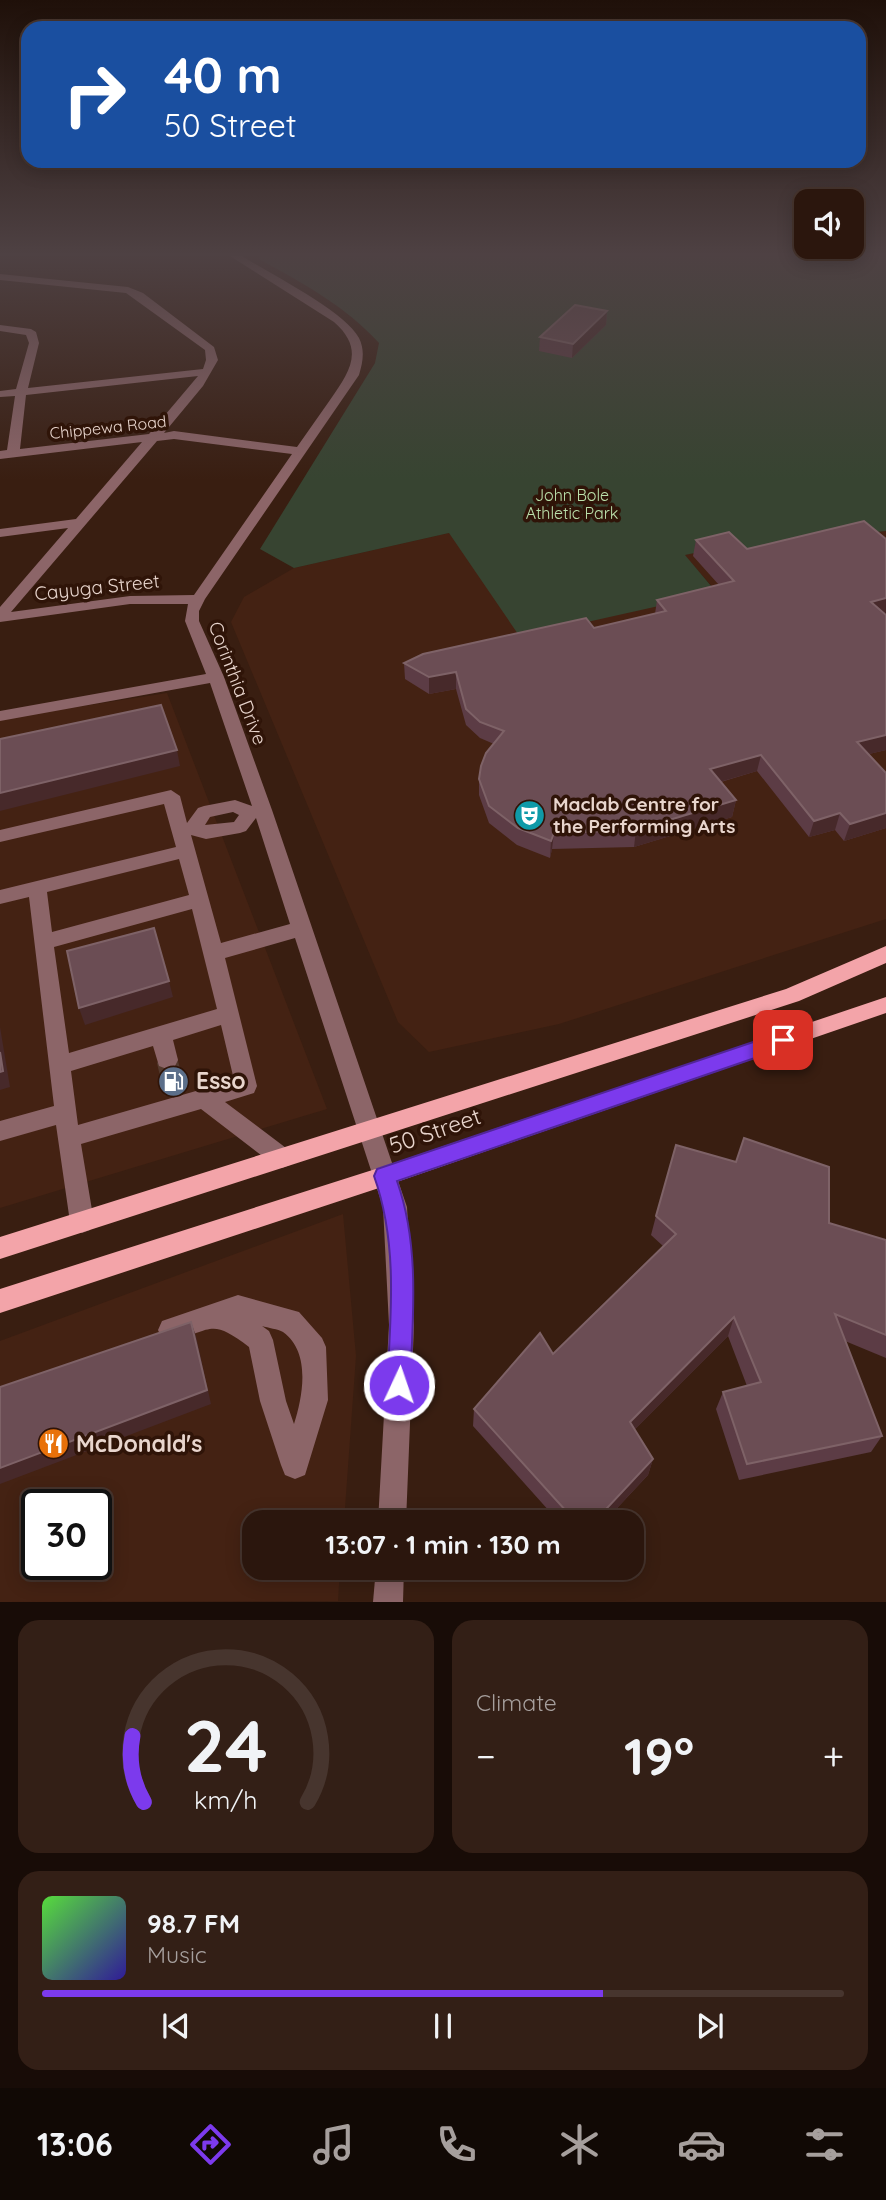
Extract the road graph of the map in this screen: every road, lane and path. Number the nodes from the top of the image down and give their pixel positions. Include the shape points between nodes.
1 (21, 331) edge
2 (186, 331) edge
3 (350, 331) edge
4 (207, 372) junction
5 (21, 392) junction
6 (0, 394) edge
7 (157, 436) junction
8 (302, 451) junction
9 (6, 455) edge
10 (83, 522) junction
11 (0, 533) edge
12 (198, 599) junction
13 (0, 617) edge
14 (216, 677) junction
15 (0, 716) edge
16 (256, 811) junction
17 (188, 829) junction
18 (0, 836) edge
19 (186, 851) junction
20 (37, 888) junction
21 (0, 897) edge
22 (198, 900) junction
23 (303, 928) junction
24 (44, 942) junction
25 (214, 953) junction
26 (886, 954) edge
27 (886, 1006) edge
28 (227, 1015) junction
29 (161, 1034) junction
30 (167, 1060) tunnel mouth
31 (60, 1065) junction
32 (205, 1099) junction
33 (66, 1111) junction
34 (371, 1129) junction
35 (0, 1131) edge
36 (69, 1138) junction
37 (282, 1158) junction
38 (384, 1176) junction
39 (82, 1222) junction
40 (0, 1248) edge
41 (0, 1301) edge
42 (216, 1315) junction
43 (152, 1336) edge
44 (393, 1510) edge
45 (389, 1580) edge
46 (388, 1601) edge

1 - 5 street via 31,332 34,343
2 - 4 street via 210,349
3 - 8 street, Corinthia Drive via 358,360 353,374
4 - 5 street
4 - 7 street
5 - 6 street
5 - 9 street
7 - 8 street, Chippewa Road
7 - 9 street, Chippewa Road
7 - 10 street
8 - 12 street, Corinthia Drive
10 - 11 street
10 - 13 street
12 - 13 street, Cayuga Street via 143,598
12 - 14 street, Corinthia Drive via 192,621
14 - 15 street
14 - 16 street, Corinthia Drive
16 - 17 street via 240,827 206,834
16 - 23 street, Corinthia Drive
17 - 18 street via 172,796
17 - 19 street
19 - 20 street
19 - 22 street
20 - 21 street
20 - 24 street
22 - 24 street
22 - 25 street
23 - 25 street
23 - 34 street, Corinthia Drive
24 - 31 street
25 - 28 street
26 - 34 main road, 50 Street via 792,995
27 - 38 main road, 50 Street
28 - 29 street
28 - 32 street via 246,1086
29 - 30 street
29 - 31 street
31 - 33 street
32 - 36 street via 176,1099
32 - 37 street
33 - 35 street
33 - 36 street
34 - 37 main road, 50 Street
34 - 38 street, Corinthia Drive
36 - 39 street
37 - 39 main road, 50 Street
38 - 41 main road, 50 Street
38 - 44 street, Corinthia Drive via 396,1207 403,1302
39 - 40 main road, 50 Street
42 - 42 street via 232,1319 260,1340 273,1401 295,1465 315,1400 313,1347 289,1321 238,1307
42 - 43 street
45 - 46 street

